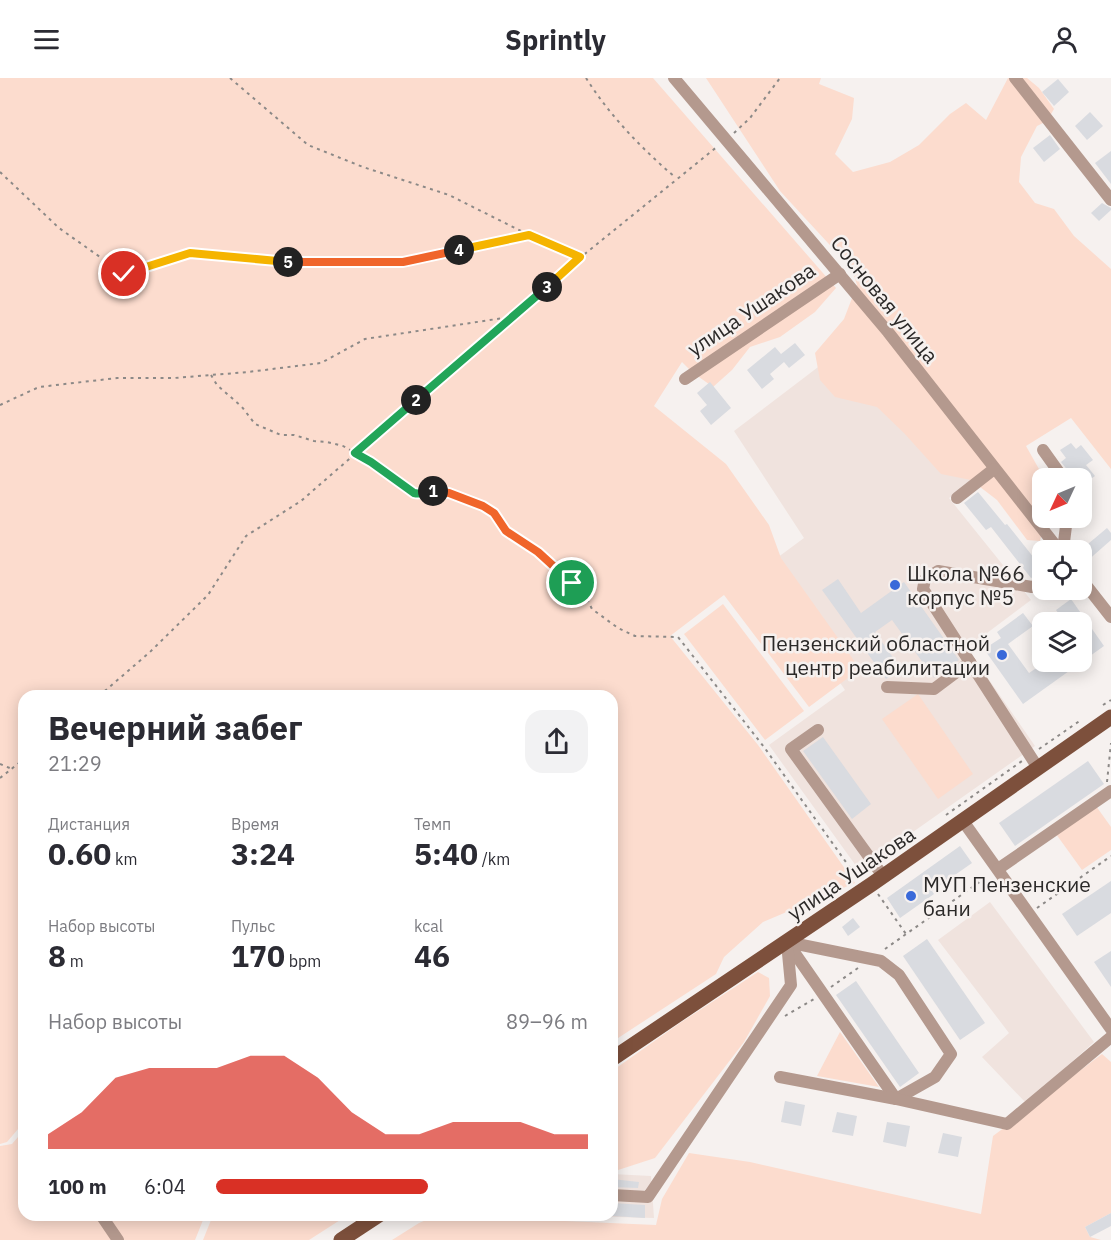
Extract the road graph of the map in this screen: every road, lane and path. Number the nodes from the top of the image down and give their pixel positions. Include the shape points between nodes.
1 (230, 78) edge
2 (586, 78) edge
3 (674, 78) edge
4 (780, 78) edge
5 (1015, 78) edge
6 (726, 140) junction
7 (0, 172) edge
8 (677, 179) junction
9 (1111, 200) edge
10 (529, 235) junction
11 (580, 257) junction
12 (840, 274) junction
13 (513, 316) junction
14 (211, 375) junction
15 (685, 379) dead end
16 (0, 405) edge
17 (1043, 450) dead end
18 (355, 453) junction
19 (1056, 468) edge
20 (994, 469) junction
21 (957, 498) dead end
22 (1053, 540) edge
23 (1032, 587) edge
24 (1092, 593) edge
25 (1111, 617) edge
26 (970, 662) junction
27 (887, 687) dead end
28 (106, 690) edge
29 (1111, 700) edge
30 (1107, 711) edge
31 (1084, 718) dead end
32 (818, 730) dead end
33 (1111, 743) edge
34 (1034, 762) junction
35 (0, 764) edge
36 (18, 764) edge
37 (12, 769) junction
38 (0, 778) edge
39 (1107, 794) edge
40 (943, 817) dead end
41 (963, 821) junction
42 (1111, 856) edge
43 (998, 869) junction
44 (873, 883) junction
45 (1029, 914) junction
46 (906, 934) dead end
47 (787, 942) junction
48 (1111, 1029) edge
49 (1111, 1037) edge
50 (618, 1055) edge
51 (780, 1077) dead end
52 (896, 1099) junction
53 (618, 1195) edge
54 (105, 1221) edge
55 (370, 1221) edge
56 (118, 1240) edge
57 (341, 1240) edge

1 - 10 path via 308,145 449,195
2 - 8 path via 602,102
3 - 6 street, Сосновая улица
4 - 6 path via 750,118
5 - 9 street
6 - 8 path
6 - 12 street, Сосновая улица
7 - 10 path via 59,228 124,274 190,253 302,264 403,262
8 - 11 path
10 - 11 path
11 - 13 path
12 - 15 street, улица Ушакова
12 - 20 street, Сосновая улица
13 - 14 path via 364,339 321,363
13 - 18 path
14 - 16 path via 117,378 39,387
14 - 18 path via 255,424 281,435 343,446
17 - 19 street
18 - 28 path via 301,501 246,536 208,595
18 - 44 path via 414,493 449,493 494,513 506,531 538,552 584,593 592,609 618,628 635,636 678,638
20 - 21 street
20 - 22 street, Сосновая улица
23 - 26 street via 938,571 925,579 923,590
24 - 25 street
26 - 27 street via 934,689
26 - 34 street
29 - 30 path
30 - 34 main road, улица Ушакова
31 - 34 path
32 - 44 street via 791,749
33 - 39 path
34 - 40 path
34 - 41 main road, улица Ушакова
35 - 37 path
36 - 37 path
37 - 38 path
39 - 43 street
41 - 43 street
41 - 44 main road, улица Ушакова
42 - 45 path
43 - 45 street
44 - 46 path
44 - 47 main road, улица Ушакова
45 - 48 street
47 - 50 main road, улица Ушакова
47 - 52 street
47 - 52 street via 881,962 899,975 951,1054 935,1077
47 - 53 street via 791,985 648,1197
49 - 52 street via 1007,1124
51 - 52 street
54 - 56 street
55 - 57 main road

